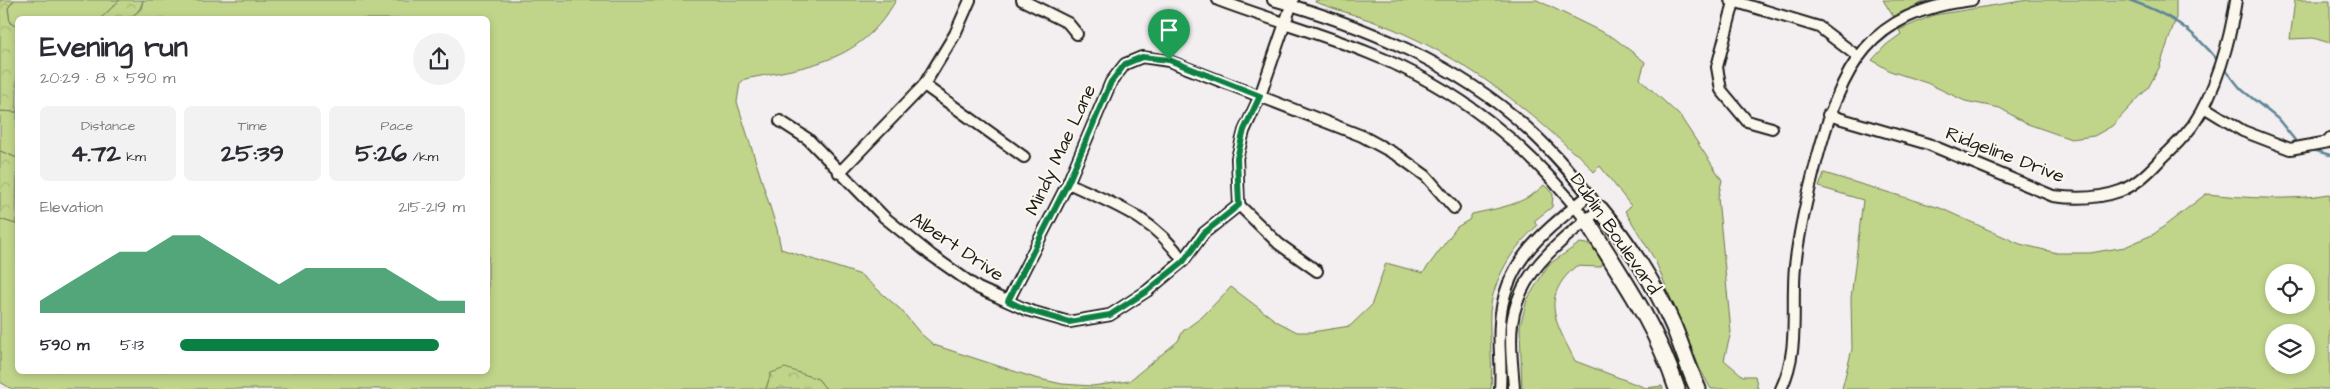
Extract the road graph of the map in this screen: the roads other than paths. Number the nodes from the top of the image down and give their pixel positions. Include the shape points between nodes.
1 (970, 0) edge
2 (1022, 0) edge
3 (1218, 0) edge
4 (1273, 0) edge
5 (1972, 0) edge
6 (2236, 0) edge
7 (1732, 1) edge
8 (1293, 3) edge
9 (1287, 23) junction
10 (1078, 34) dead end
11 (1857, 56) junction
12 (924, 85) junction
13 (1260, 96) junction
14 (2204, 107) junction
15 (1828, 115) junction
16 (780, 121) dead end
17 (1772, 128) dead end
18 (2330, 139) edge
19 (1024, 157) dead end
20 (839, 173) junction
21 (1068, 183) junction
22 (1589, 195) junction
23 (1239, 205) junction
24 (1575, 206) junction
25 (1454, 208) dead end
26 (1600, 208) junction
27 (1586, 220) junction
28 (1183, 262) junction
29 (1317, 271) dead end
30 (1008, 301) junction
31 (1500, 389) edge
32 (1514, 389) edge
33 (1677, 389) edge
34 (1698, 389) edge
35 (1781, 389) edge

1 - 12 street via 955,34
2 - 10 street via 1068,23
3 - 9 street, Dublin Boulevard
4 - 8 street, Dublin Boulevard
5 - 11 street via 1941,5 1904,19 1880,34
6 - 14 street, Ridgeline Drive via 2226,50
7 - 11 street via 1819,27
7 - 17 street via 1717,67 1721,90 1747,121
8 - 9 street
8 - 22 street, Dublin Boulevard via 1370,33 1458,78 1496,102 1558,157
9 - 13 street
9 - 24 street, Dublin Boulevard via 1370,53 1464,102 1530,155
11 - 15 street
12 - 19 street
12 - 20 street
13 - 21 street, Mindy Mae Lane via 1169,60 1142,57 1125,64 1111,82
13 - 23 street via 1244,130 1237,158
13 - 25 street, Mindy Mae Lane via 1362,136 1397,155 1426,176
14 - 15 street, Ridgeline Drive via 2192,126 2149,172 2122,191 2074,199 2032,189 1928,144
14 - 18 street via 2243,131 2290,149
15 - 35 street via 1811,181 1795,266 1793,348 1790,371
16 - 20 street, Albert Drive via 808,139
20 - 30 street, Albert Drive via 884,217 931,255 978,288
21 - 28 street via 1122,208 1160,232
21 - 30 street, Mindy Mae Lane
22 - 24 street
22 - 26 street, Dublin Boulevard
23 - 28 street, Albert Drive via 1204,233
23 - 29 street via 1279,244
24 - 27 street, Dublin Boulevard
24 - 31 street via 1526,250 1506,286 1500,326
26 - 27 street
26 - 34 street, Dublin Boulevard via 1616,227 1654,291
27 - 32 street via 1538,263 1517,301 1511,343
27 - 33 street, Dublin Boulevard via 1645,312
28 - 30 street, Albert Drive via 1110,315 1069,322

